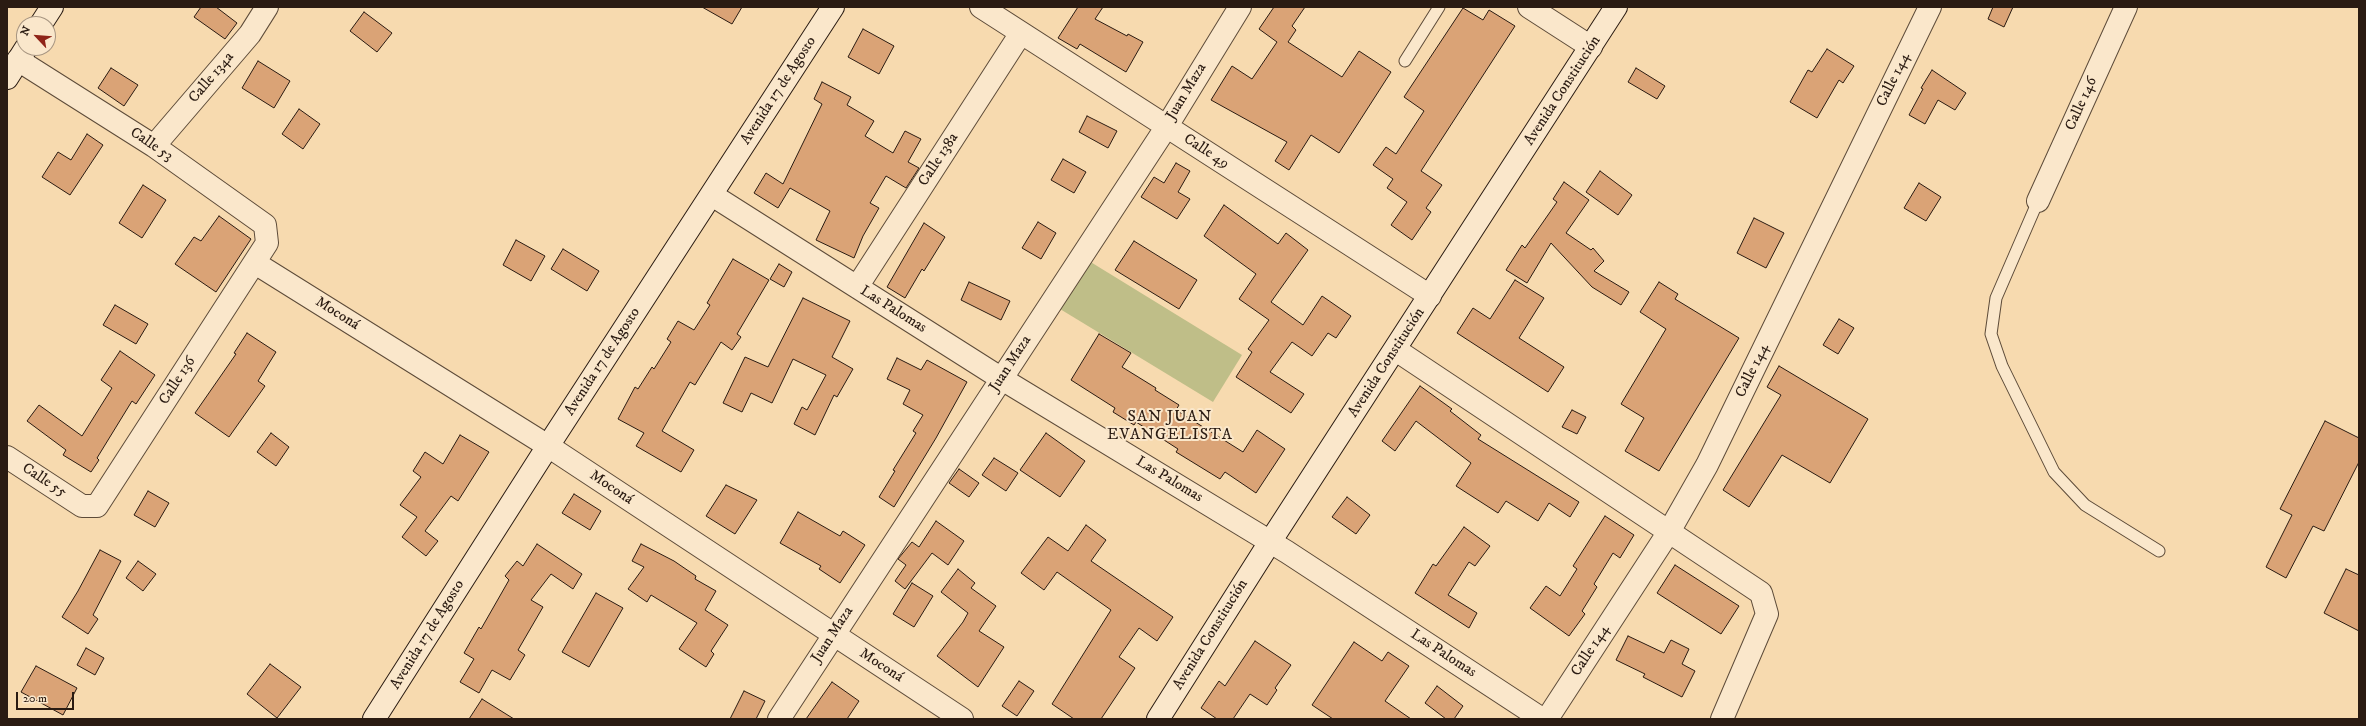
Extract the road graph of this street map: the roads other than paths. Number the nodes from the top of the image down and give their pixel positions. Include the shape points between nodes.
1 (52, 7) edge
2 (268, 7) edge
3 (833, 7) edge
4 (981, 7) edge
5 (1240, 7) edge
6 (1439, 7) edge
7 (1529, 7) edge
8 (1616, 7) edge
9 (1930, 7) edge
10 (2126, 7) edge
11 (47, 16) edge
12 (1021, 33) junction
13 (1591, 46) junction
14 (1405, 61) dead end
15 (17, 62) edge
16 (1166, 126) junction
17 (154, 146) junction
18 (712, 195) junction
19 (2038, 201) joint
20 (267, 243) joint
21 (255, 263) junction
22 (857, 287) junction
23 (1430, 296) junction
24 (1396, 350) junction
25 (1002, 379) junction
26 (548, 446) junction
27 (7, 457) edge
28 (82, 506) joint
29 (1670, 530) junction
30 (1270, 542) junction
31 (2159, 551) dead end
32 (833, 635) junction
33 (374, 719) edge
34 (779, 719) edge
35 (962, 719) edge
36 (1158, 719) edge
37 (1542, 719) edge
38 (1547, 719) edge
39 (1722, 719) edge

1 - 11 street
2 - 17 street, Calle 134a via 250,34
3 - 18 street, Avenida 17 de Agosto
4 - 12 street, Calle 49
5 - 16 street, Juan Maza
6 - 14 lane
7 - 13 street
8 - 13 street, Avenida Constitución
9 - 29 street, Calle 144 via 1707,465
10 - 19 street, Calle 146
12 - 16 street, Calle 49
12 - 22 street, Calle 138a
13 - 23 street, Avenida Constitución
15 - 17 street, Calle 53
16 - 23 street, Calle 49
16 - 25 street, Juan Maza
17 - 20 street, Calle 53 via 265,225
18 - 22 street, Las Palomas
18 - 26 street, Avenida 17 de Agosto
19 - 31 lane via 1996,298 1991,334 2054,472 2085,505
20 - 21 street, Calle 136
21 - 26 street, Moconá
21 - 28 street, Calle 136 via 97,506
22 - 25 street, Las Palomas
23 - 24 street, Avenida Constitución
24 - 29 street
24 - 30 street, Avenida Constitución
25 - 30 street, Las Palomas
25 - 32 street, Juan Maza
26 - 32 street, Moconá
26 - 33 street, Avenida 17 de Agosto
27 - 28 street, Calle 55
29 - 38 street, Calle 144
29 - 39 street via 1761,593 1767,614
30 - 36 street, Avenida Constitución
30 - 37 street, Las Palomas
32 - 34 street, Juan Maza
32 - 35 street, Moconá

